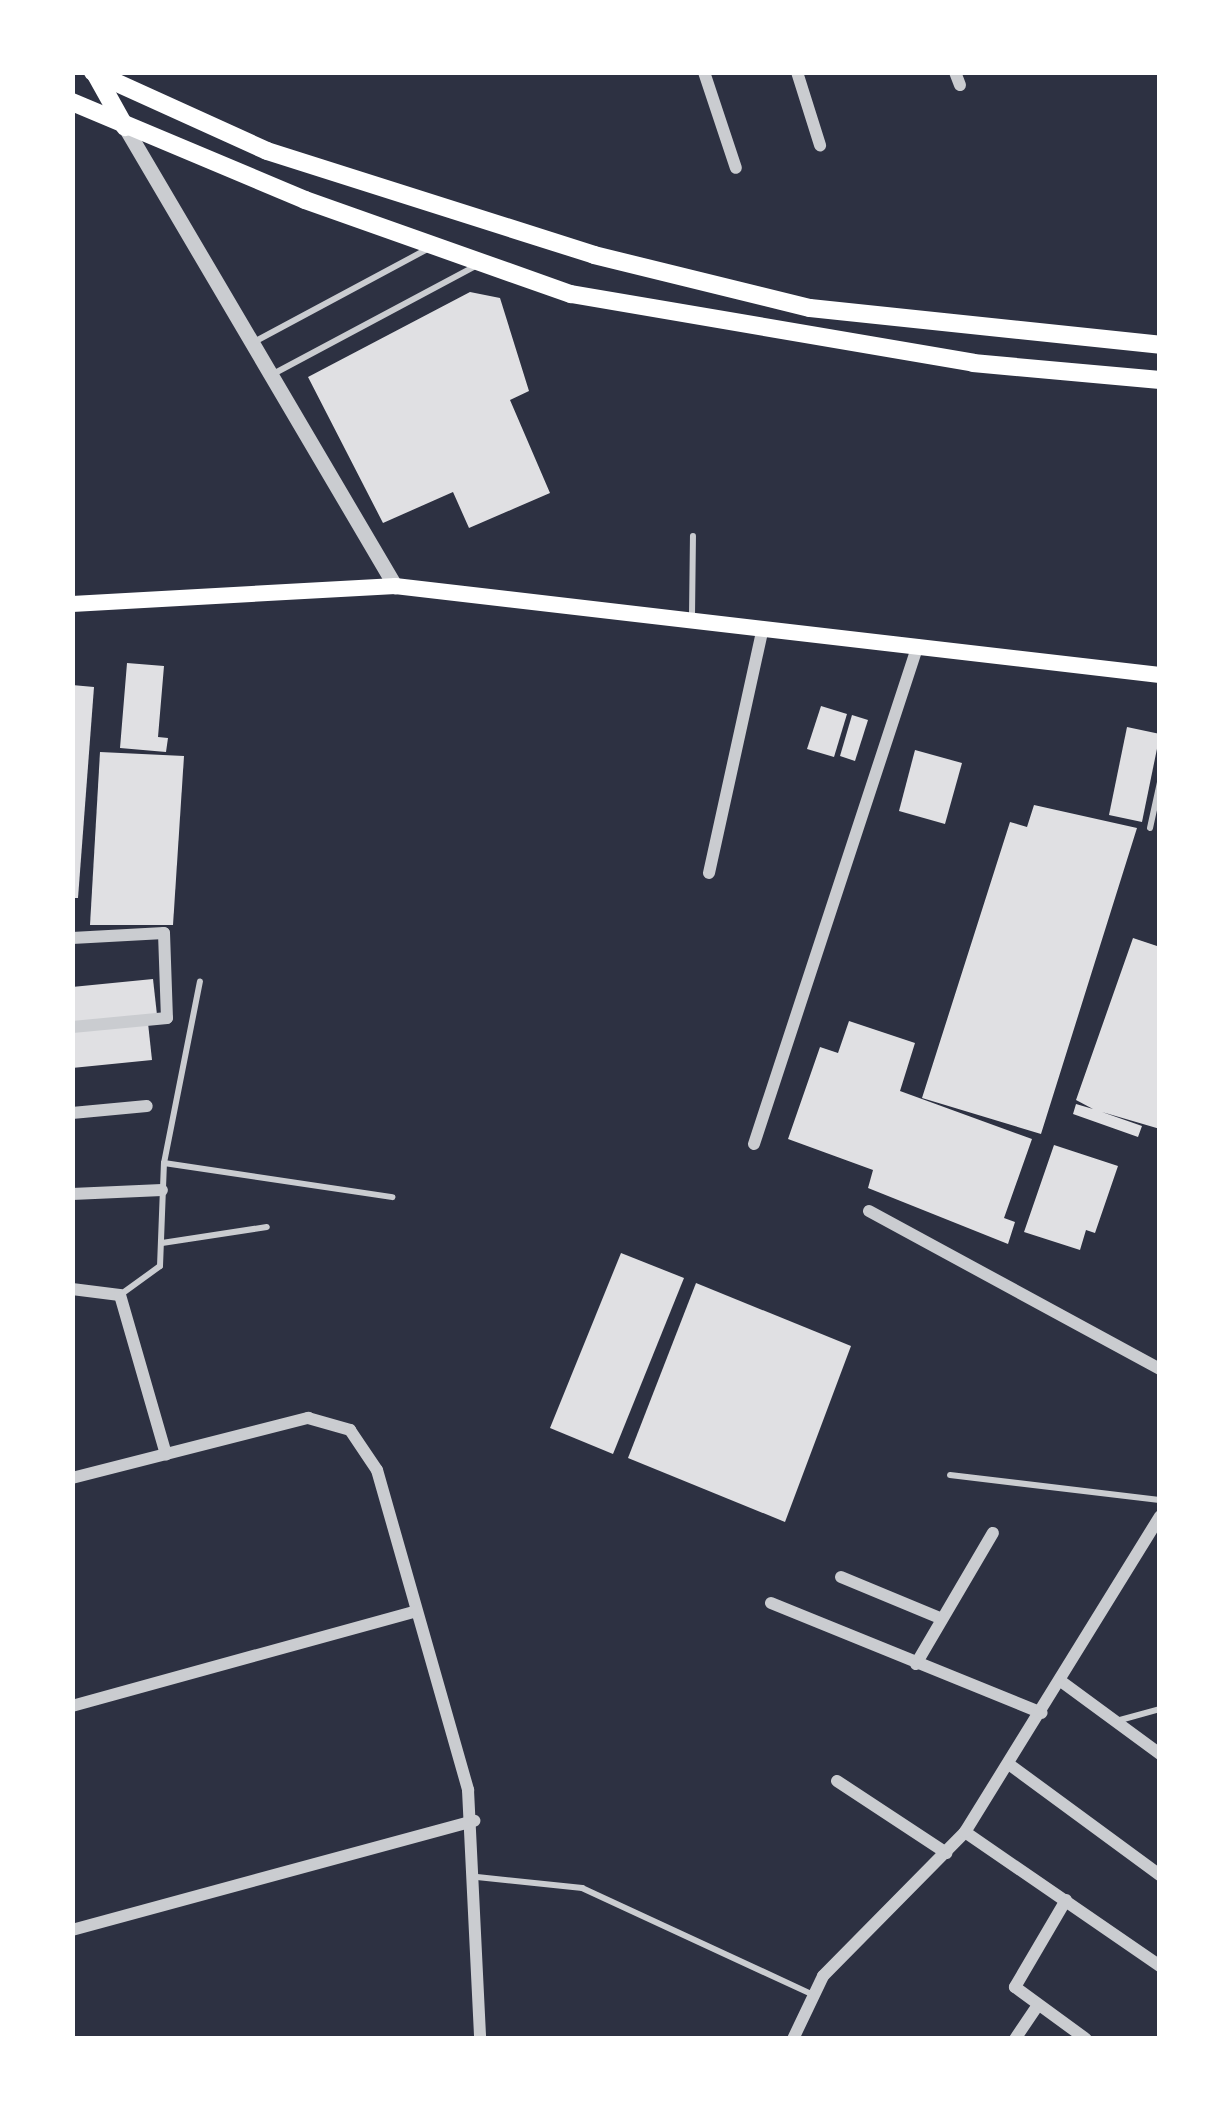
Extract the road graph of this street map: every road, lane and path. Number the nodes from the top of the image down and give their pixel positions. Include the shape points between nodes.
1 (94, 72) edge
2 (704, 72) edge
3 (796, 72) edge
4 (72, 102) edge
5 (125, 127) junction
6 (820, 145) dead end
7 (736, 168) dead end
8 (431, 248) junction
9 (477, 265) junction
10 (254, 342) junction
11 (1160, 344) edge
12 (272, 374) junction
13 (1160, 380) edge
14 (693, 536) dead end
15 (395, 586) junction
16 (72, 604) edge
17 (692, 619) junction
18 (763, 628) junction
19 (918, 645) junction
20 (1160, 675) edge
21 (1160, 782) edge
22 (1150, 828) dead end
23 (709, 873) dead end
24 (72, 938) edge
25 (200, 982) dead end
26 (72, 1027) edge
27 (147, 1106) dead end
28 (72, 1113) edge
29 (754, 1144) dead end
30 (164, 1163) junction
31 (162, 1190) junction
32 (72, 1194) edge
33 (392, 1197) dead end
34 (869, 1211) dead end
35 (266, 1227) dead end
36 (162, 1243) junction
37 (72, 1288) edge
38 (120, 1295) junction
39 (1160, 1369) edge
40 (166, 1454) junction
41 (950, 1475) dead end
42 (72, 1478) edge
43 (1160, 1500) edge
44 (1160, 1516) edge
45 (993, 1533) dead end
46 (841, 1577) dead end
47 (771, 1604) dead end
48 (416, 1611) junction
49 (940, 1618) junction
50 (916, 1664) junction
51 (1062, 1682) junction
52 (72, 1706) edge
53 (1160, 1709) edge
54 (1042, 1713) junction
55 (1117, 1720) junction
56 (1160, 1754) edge
57 (1010, 1765) junction
58 (838, 1781) dead end
59 (474, 1821) junction
60 (965, 1832) junction
61 (946, 1853) junction
62 (1160, 1875) edge
63 (477, 1877) junction
64 (1066, 1900) junction
65 (72, 1930) edge
66 (1160, 1966) edge
67 (809, 1993) junction
68 (1037, 2006) junction
69 (480, 2039) edge
70 (793, 2039) edge
71 (1015, 2039) edge
72 (1086, 2039) edge

1 - 5 main road
1 - 11 main road via 267,151 594,256 810,308
2 - 7 street
3 - 6 street
4 - 5 main road
5 - 8 main road
5 - 10 street
8 - 9 main road
8 - 10 lane
9 - 12 lane
9 - 13 main road via 571,294 928,356
10 - 12 street
12 - 15 street
14 - 17 lane
15 - 16 main road
15 - 17 main road
17 - 18 main road
18 - 19 main road
18 - 23 street
19 - 20 main road
19 - 29 street
21 - 22 lane
24 - 26 street via 164,933 167,1018
25 - 30 lane
27 - 28 street
30 - 31 lane
30 - 33 lane
31 - 32 street
31 - 36 lane
34 - 39 street
35 - 36 lane
36 - 38 lane via 160,1266
37 - 38 street
38 - 40 street
40 - 42 street
40 - 48 street via 308,1418 350,1430 376,1470
41 - 43 lane
44 - 51 street
45 - 49 street
46 - 49 street
47 - 50 street
48 - 52 street
48 - 59 street
49 - 50 street
50 - 54 street
51 - 54 street
51 - 55 street
53 - 55 lane
54 - 57 street
55 - 56 street
57 - 60 street
57 - 62 street
58 - 61 street
59 - 63 street
59 - 65 street
60 - 61 street
60 - 64 street
61 - 67 street
63 - 67 lane via 582,1888
63 - 69 street
64 - 66 street
64 - 68 street via 1016,1977 1021,1995
67 - 70 street
68 - 71 street
68 - 72 street

